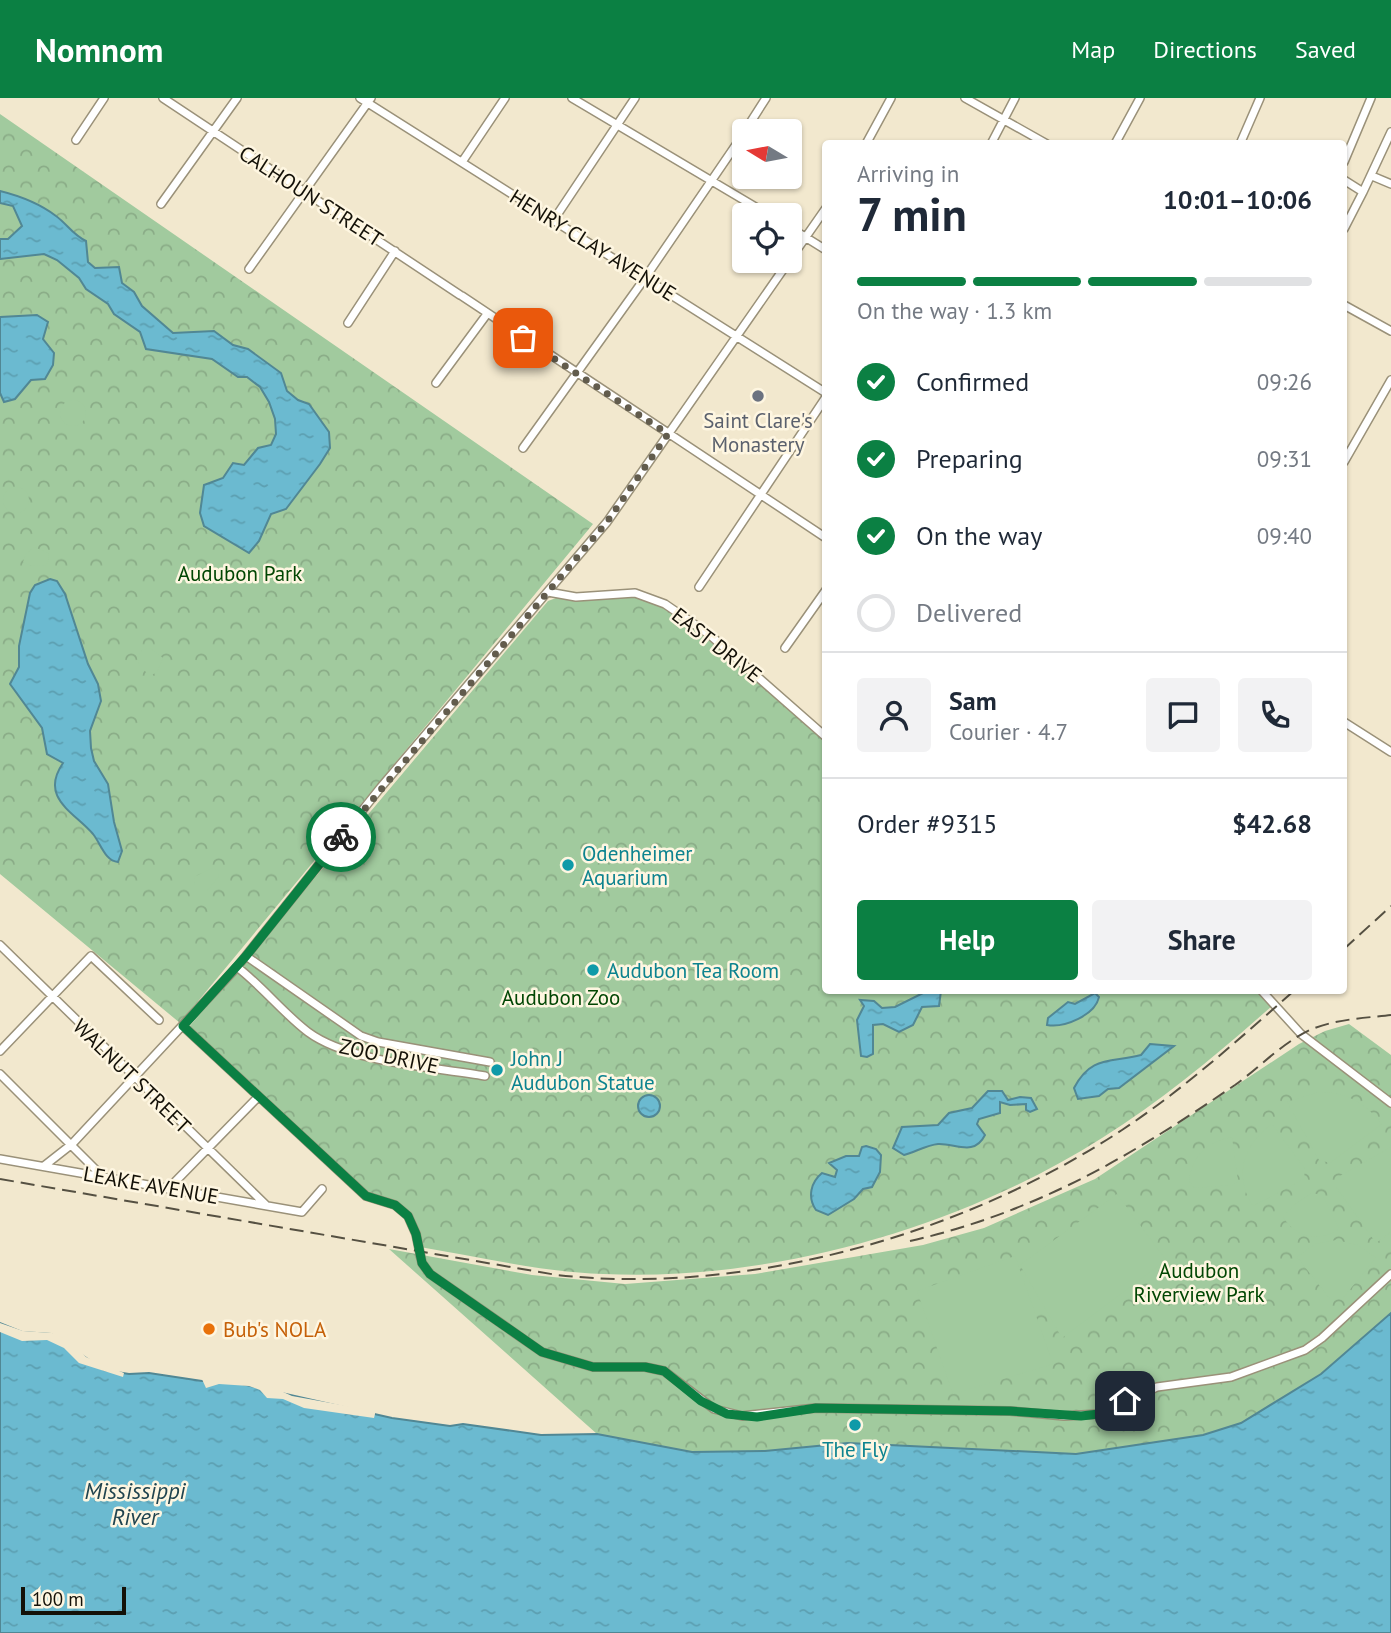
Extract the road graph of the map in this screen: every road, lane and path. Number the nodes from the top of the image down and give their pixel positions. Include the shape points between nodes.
1 (104, 98) edge
2 (163, 98) edge
3 (237, 98) edge
4 (505, 98) edge
5 (572, 98) edge
6 (635, 98) edge
7 (766, 98) edge
8 (891, 98) edge
9 (965, 98) edge
10 (1015, 98) edge
11 (1140, 98) edge
12 (1261, 98) edge
13 (1371, 98) edge
14 (366, 100) edge
15 (752, 119) edge
16 (1003, 119) junction
17 (618, 126) junction
18 (213, 132) junction
19 (1391, 132) edge
20 (76, 140) dead end
21 (868, 140) edge
22 (992, 140) edge
23 (1040, 140) edge
24 (1117, 140) edge
25 (1242, 140) edge
26 (732, 150) edge
27 (1347, 155) edge
28 (463, 162) junction
29 (1372, 176) junction
30 (712, 180) junction
31 (1347, 182) edge
32 (1391, 184) edge
33 (305, 192) junction
34 (1363, 192) junction
35 (749, 203) edge
36 (160, 204) dead end
37 (822, 214) edge
38 (553, 221) junction
39 (1347, 223) edge
40 (802, 236) edge
41 (806, 238) junction
42 (822, 248) edge
43 (395, 251) junction
44 (249, 269) dead end
45 (645, 278) junction
46 (1347, 307) edge
47 (487, 314) junction
48 (348, 323) dead end
49 (1391, 331) edge
50 (737, 336) junction
51 (578, 373) junction
52 (1391, 380) edge
53 (436, 383) dead end
54 (822, 392) edge
55 (822, 401) edge
56 (668, 434) junction
57 (523, 448) dead end
58 (1347, 458) edge
59 (761, 495) junction
60 (822, 535) edge
61 (699, 587) dead end
62 (548, 592) junction
63 (822, 596) edge
64 (785, 648) dead end
65 (1347, 724) edge
66 (822, 733) edge
67 (1391, 752) edge
68 (0, 945) edge
69 (246, 956) junction
70 (237, 967) junction
71 (1264, 994) edge
72 (53, 998) junction
73 (159, 1020) dead end
74 (183, 1026) junction
75 (0, 1051) edge
76 (489, 1062) dead end
77 (0, 1074) edge
78 (485, 1076) dead end
79 (134, 1079) junction
80 (258, 1097) junction
81 (1391, 1103) edge
82 (72, 1144) junction
83 (208, 1150) junction
84 (0, 1159) edge
85 (44, 1166) junction
86 (102, 1176) junction
87 (168, 1189) junction
88 (322, 1189) dead end
89 (265, 1205) junction
90 (1391, 1274) edge

1 - 20 street
2 - 18 street, CALHOUN STREET
3 - 18 street
4 - 28 street
5 - 17 street
6 - 17 street
7 - 15 street
8 - 21 street
9 - 16 street
10 - 16 street
11 - 24 street
12 - 25 street
13 - 27 street
14 - 28 street, HENRY CLAY AVENUE
14 - 33 street
16 - 22 street
16 - 23 street
17 - 30 street
17 - 38 street
18 - 33 street, CALHOUN STREET
18 - 36 street
19 - 29 street
26 - 30 street
28 - 38 street, HENRY CLAY AVENUE
29 - 32 street
29 - 34 street
30 - 35 street
30 - 45 street
31 - 34 street
33 - 43 street, CALHOUN STREET
33 - 44 street
34 - 39 street
37 - 41 street
38 - 45 street, HENRY CLAY AVENUE
40 - 41 street
41 - 42 street
41 - 50 street
43 - 47 street, CALHOUN STREET
43 - 48 street
45 - 50 street, HENRY CLAY AVENUE
45 - 51 street
46 - 49 street
47 - 51 street, CALHOUN STREET
47 - 53 street
50 - 54 street, HENRY CLAY AVENUE
50 - 56 street
51 - 56 street, CALHOUN STREET
51 - 57 street
52 - 58 street
55 - 59 street
56 - 59 street, CALHOUN STREET
56 - 62 street via 607,522
59 - 60 street, CALHOUN STREET
59 - 61 street
62 - 66 street, EAST DRIVE via 576,597 635,593 665,604 710,635
62 - 69 street
63 - 64 street
65 - 67 street
68 - 72 street, WALNUT STREET
69 - 70 street
69 - 76 street, ZOO DRIVE via 361,1036
70 - 74 street
70 - 78 street, ZOO DRIVE via 309,1033 330,1044
71 - 81 street via 1301,1034
72 - 73 street via 91,956
72 - 75 street
72 - 79 street, WALNUT STREET
74 - 79 street
74 - 80 street
77 - 82 street
79 - 82 street
79 - 83 street, WALNUT STREET
80 - 83 street
80 - 90 street via 366,1196 403,1209 430,1274 542,1352 593,1367 664,1371 714,1409 741,1416 816,1408 1099,1414 1157,1387 1231,1377 1305,1349
82 - 85 street
82 - 86 street
83 - 87 street
83 - 89 street, WALNUT STREET
84 - 85 street, LEAKE AVENUE
85 - 86 street, LEAKE AVENUE
86 - 87 street, LEAKE AVENUE
87 - 89 street, LEAKE AVENUE
88 - 89 street, LEAKE AVENUE via 302,1212

